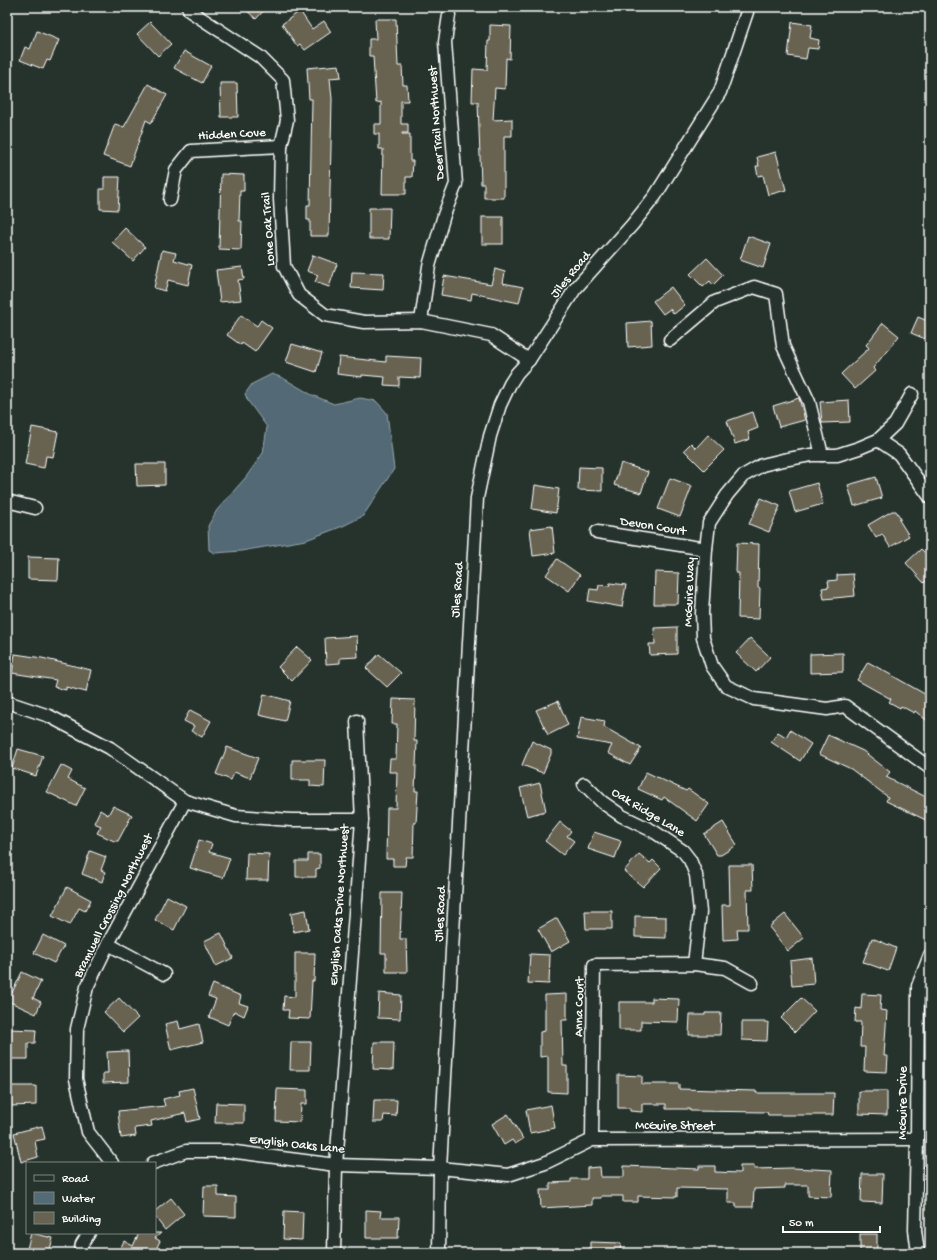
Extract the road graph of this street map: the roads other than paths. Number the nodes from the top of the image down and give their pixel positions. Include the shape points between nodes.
1 (188, 7) edge
2 (748, 7) edge
3 (449, 15) dead end
4 (281, 146) junction
5 (170, 200) dead end
6 (421, 321) junction
7 (670, 340) dead end
8 (529, 360) junction
9 (912, 394) dead end
10 (878, 440) junction
11 (822, 455) junction
12 (930, 497) edge
13 (7, 501) edge
14 (34, 508) dead end
15 (597, 532) dead end
16 (706, 549) junction
17 (7, 702) edge
18 (357, 721) dead end
19 (930, 768) edge
20 (584, 784) dead end
21 (185, 801) junction
22 (362, 820) junction
23 (108, 944) junction
24 (930, 955) edge
25 (694, 964) junction
26 (164, 974) dead end
27 (752, 983) dead end
28 (917, 1139) junction
29 (592, 1140) junction
30 (111, 1162) edge
31 (156, 1162) edge
32 (336, 1165) junction
33 (440, 1168) junction
34 (88, 1234) edge
35 (80, 1253) edge
36 (334, 1253) edge
37 (439, 1253) edge
38 (918, 1253) edge

1 - 4 street, Lone Oak Trail via 190,11 260,57 283,80 287,120
2 - 8 street, Jiles Road via 720,92 694,136 655,196 575,288
3 - 6 street, Deer Trail Northwest via 445,42 456,184 429,266
4 - 5 street, Hidden Cove via 191,151 176,170
4 - 6 street, Lone Oak Trail via 280,199 284,266 299,295 325,315 364,322
6 - 8 street, Lone Oak Trail via 491,335
7 - 11 street via 715,302 754,287 776,294 783,346 809,402
8 - 33 street, Jiles Road via 517,373 500,405 490,436 477,498
9 - 10 street, McGuire Way via 895,424
10 - 11 street, McGuire Way via 837,455
10 - 12 street via 899,454
11 - 16 street, McGuire Way via 762,465 743,476 709,523
13 - 14 street
15 - 16 street, Devon Court
16 - 19 street, McGuire Way via 703,638 712,666 726,686 754,699 826,709 845,706
17 - 21 street, English Oaks Drive Northwest via 50,716 110,748
18 - 22 street
20 - 25 street, Oak Ridge Lane via 602,802 622,816 653,831 683,851 690,860 696,875 700,912
21 - 22 street, English Oaks Drive Northwest via 236,816 291,820
21 - 23 street, Bramwell Crossing Northwest
22 - 32 street, English Oaks Drive Northwest
23 - 26 street
23 - 30 street, Bramwell Crossing Northwest via 87,987 78,1029 76,1079 88,1132
24 - 28 street, McGuire Drive via 918,986
25 - 27 street, Anna Court via 724,968
25 - 29 street, Anna Court via 594,965
28 - 29 street, McGuire Street
28 - 38 street, McGuire Drive via 915,1230
29 - 33 street, McGuire Street via 545,1163 508,1175
31 - 32 street, English Oaks Lane via 186,1151 228,1152
32 - 33 street, English Oaks Lane
32 - 36 street, English Oaks Drive Northwest
33 - 37 street, Jiles Road
34 - 35 street

